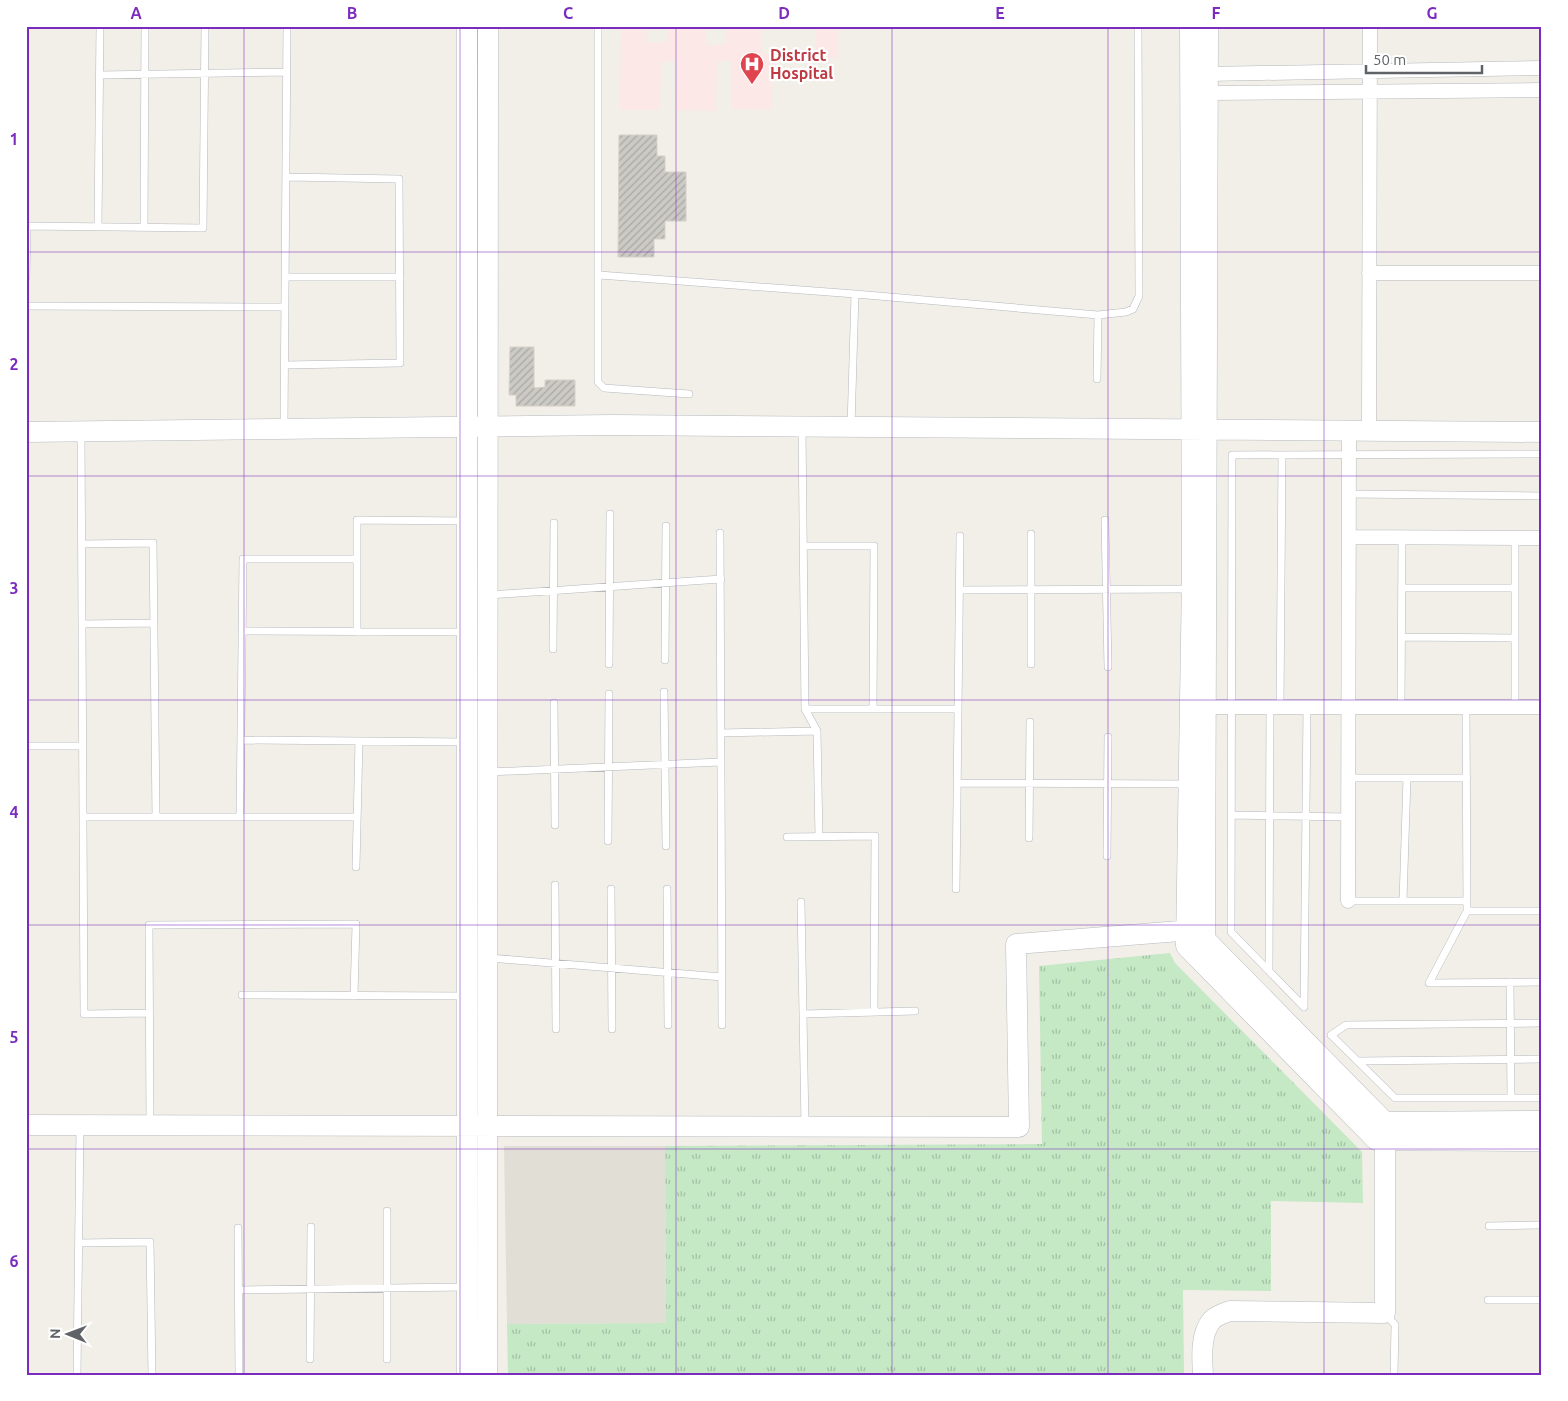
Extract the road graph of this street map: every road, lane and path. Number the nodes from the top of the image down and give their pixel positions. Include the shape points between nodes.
1 (100, 26) edge
2 (145, 26) edge
3 (205, 26) edge
4 (287, 26) edge
5 (467, 26) edge
6 (488, 26) edge
7 (598, 26) edge
8 (1138, 26) edge
9 (1190, 26) edge
10 (1208, 26) edge
11 (1370, 26) edge
12 (1542, 68) edge
13 (1370, 71) junction
14 (287, 72) junction
15 (204, 73) junction
16 (145, 74) junction
17 (100, 75) junction
18 (1202, 83) junction
19 (1542, 90) edge
20 (1370, 92) junction
21 (286, 177) junction
22 (27, 226) edge
23 (98, 227) junction
24 (144, 227) junction
25 (1369, 273) junction
26 (1542, 273) edge
27 (599, 275) junction
28 (26, 277) edge
29 (285, 277) junction
30 (400, 277) junction
31 (854, 294) junction
32 (26, 306) edge
33 (285, 306) junction
34 (1098, 316) junction
35 (285, 364) junction
36 (1098, 379) dead end
37 (689, 394) dead end
38 (467, 426) junction
39 (488, 426) junction
40 (802, 426) junction
41 (851, 427) junction
42 (284, 429) junction
43 (1199, 430) junction
44 (1359, 431) junction
45 (26, 432) edge
46 (81, 432) junction
47 (1542, 432) edge
48 (1542, 454) edge
49 (1282, 455) junction
50 (1349, 455) junction
51 (1349, 494) junction
52 (1542, 496) edge
53 (610, 514) dead end
54 (1105, 520) dead end
55 (467, 521) junction
56 (554, 523) dead end
57 (666, 526) dead end
58 (720, 533) dead end
59 (1031, 534) dead end
60 (960, 536) dead end
61 (1349, 537) junction
62 (1402, 538) junction
63 (1515, 538) junction
64 (1542, 538) edge
65 (82, 544) junction
66 (803, 546) junction
67 (357, 559) junction
68 (721, 579) junction
69 (666, 582) junction
70 (609, 586) junction
71 (1402, 588) junction
72 (1515, 588) junction
73 (1106, 589) junction
74 (1192, 589) junction
75 (554, 590) junction
76 (960, 590) junction
77 (1031, 590) junction
78 (488, 595) junction
79 (154, 623) junction
80 (82, 624) junction
81 (242, 631) junction
82 (357, 632) junction
83 (467, 632) junction
84 (1402, 637) junction
85 (1515, 638) junction
86 (553, 649) dead end
87 (665, 660) dead end
88 (609, 664) dead end
89 (1031, 664) dead end
90 (1108, 667) dead end
91 (664, 692) dead end
92 (609, 694) dead end
93 (554, 703) dead end
94 (1206, 707) junction
95 (1232, 707) junction
96 (1275, 707) junction
97 (1307, 707) junction
98 (1348, 707) junction
99 (1401, 707) junction
100 (1466, 707) junction
101 (1515, 707) junction
102 (1542, 707) edge
103 (805, 709) junction
104 (873, 709) junction
105 (958, 709) junction
106 (1030, 722) dead end
107 (817, 732) junction
108 (721, 733) junction
109 (1108, 737) dead end
110 (241, 740) junction
111 (359, 741) junction
112 (467, 742) junction
113 (26, 746) edge
114 (82, 746) junction
115 (721, 762) junction
116 (665, 765) junction
117 (608, 767) junction
118 (554, 770) junction
119 (487, 772) junction
120 (1348, 778) junction
121 (1406, 778) junction
122 (1466, 778) junction
123 (957, 784) junction
124 (1030, 784) junction
125 (1107, 784) junction
126 (1189, 784) junction
127 (1231, 815) junction
128 (1270, 816) junction
129 (1306, 816) junction
130 (83, 817) junction
131 (156, 817) junction
132 (240, 817) junction
133 (357, 817) junction
134 (1348, 817) junction
135 (555, 825) dead end
136 (787, 837) dead end
137 (819, 837) junction
138 (1030, 838) dead end
139 (608, 841) dead end
140 (666, 846) dead end
141 (1107, 856) dead end
142 (356, 867) dead end
143 (555, 886) dead end
144 (611, 889) dead end
145 (667, 889) dead end
146 (956, 889) dead end
147 (1348, 901) joint
148 (1403, 901) junction
149 (1467, 901) junction
150 (801, 902) dead end
151 (1467, 911) junction
152 (1542, 911) edge
153 (1196, 930) junction
154 (487, 958) junction
155 (556, 964) junction
156 (611, 968) junction
157 (1269, 971) junction
158 (667, 973) junction
159 (722, 978) junction
160 (1510, 982) junction
161 (1542, 982) edge
162 (242, 995) dead end
163 (354, 996) junction
164 (466, 996) junction
165 (916, 1011) dead end
166 (874, 1012) junction
167 (149, 1013) junction
168 (803, 1014) junction
169 (1510, 1023) junction
170 (1542, 1023) edge
171 (668, 1025) dead end
172 (722, 1025) dead end
173 (556, 1029) dead end
174 (612, 1029) dead end
175 (1542, 1059) edge
176 (1511, 1060) junction
177 (1358, 1061) junction
178 (1511, 1098) junction
179 (1542, 1098) edge
180 (1542, 1122) edge
181 (26, 1126) edge
182 (80, 1126) junction
183 (150, 1126) junction
184 (467, 1126) junction
185 (487, 1126) junction
186 (805, 1126) junction
187 (1385, 1131) junction
188 (1542, 1141) edge
189 (387, 1211) dead end
190 (1542, 1225) edge
191 (1489, 1226) dead end
192 (311, 1227) dead end
193 (238, 1228) dead end
194 (79, 1243) junction
195 (467, 1287) junction
196 (387, 1288) junction
197 (311, 1289) junction
198 (239, 1290) junction
199 (1488, 1300) dead end
200 (1542, 1300) edge
201 (1385, 1313) junction
202 (310, 1359) dead end
203 (387, 1359) dead end
204 (77, 1375) edge
205 (152, 1375) edge
206 (239, 1375) edge
207 (467, 1375) edge
208 (487, 1375) edge
209 (1203, 1375) edge
210 (1394, 1375) edge

1 - 17 lane
2 - 16 lane
3 - 15 lane
4 - 14 lane
5 - 38 street
6 - 39 street
7 - 27 lane
8 - 34 lane via 1139,296 1133,309
9 - 18 street
10 - 18 street
11 - 13 street
12 - 13 street
13 - 18 street
13 - 20 street
14 - 15 lane
14 - 21 lane
15 - 16 lane
15 - 24 lane via 203,228
16 - 17 lane
16 - 24 lane
17 - 23 lane
18 - 20 street
18 - 43 street
19 - 20 street
20 - 25 street
21 - 29 lane
21 - 30 lane via 399,179
22 - 23 lane
22 - 28 lane
23 - 24 lane
25 - 26 street
25 - 44 street
27 - 31 lane
27 - 37 lane via 597,378 600,386
29 - 30 lane
29 - 33 lane
30 - 35 lane via 400,363
31 - 34 lane
31 - 41 lane
32 - 33 lane
33 - 35 lane
34 - 36 lane
35 - 42 lane
38 - 39 street
38 - 42 street
38 - 55 street
39 - 40 street
39 - 78 street
40 - 41 street
40 - 66 lane
41 - 43 street
42 - 46 street
43 - 44 street
43 - 74 street
43 - 94 street
44 - 47 street
44 - 50 street
45 - 46 street
46 - 65 lane
48 - 50 lane
49 - 50 lane
49 - 95 lane via 1232,455
49 - 96 lane
50 - 51 street
51 - 52 lane
51 - 61 street
53 - 70 lane
54 - 73 lane
55 - 67 lane via 357,520
55 - 83 street
56 - 75 lane
57 - 69 lane
58 - 68 lane
59 - 77 lane
60 - 76 lane
61 - 62 street
61 - 98 street
62 - 63 street
62 - 71 lane
63 - 64 street
63 - 72 lane
65 - 79 lane via 153,543
65 - 80 lane
66 - 103 lane
66 - 104 lane via 874,546
67 - 81 lane via 243,559
67 - 82 lane
68 - 69 lane
68 - 108 lane
69 - 70 lane
69 - 87 lane
70 - 75 lane
70 - 88 lane
71 - 72 lane
71 - 84 lane
72 - 85 lane
73 - 74 lane
73 - 77 lane
73 - 90 lane
74 - 126 street
75 - 78 lane
75 - 86 lane
76 - 77 lane
76 - 105 lane
77 - 89 lane
78 - 119 street
79 - 80 lane
79 - 131 lane
80 - 114 lane
81 - 82 lane
81 - 110 lane
82 - 83 lane
83 - 112 street
84 - 85 lane
84 - 99 lane
85 - 101 lane
91 - 116 lane
92 - 117 lane
93 - 118 lane
94 - 95 street
94 - 153 street
95 - 96 street
95 - 127 lane
96 - 97 street
96 - 128 lane
97 - 98 street
97 - 129 lane
98 - 99 street
98 - 120 street
99 - 100 street
100 - 101 street
100 - 122 lane
101 - 102 street
103 - 104 lane
103 - 107 lane
104 - 105 lane
105 - 123 lane
106 - 124 lane
107 - 108 lane
107 - 137 lane
108 - 115 lane
109 - 125 lane
110 - 111 lane
110 - 132 lane
111 - 112 lane
111 - 133 lane
112 - 164 street
113 - 114 lane
114 - 130 lane
115 - 116 lane
115 - 159 lane
116 - 117 lane
116 - 140 lane
117 - 118 lane
117 - 139 lane
118 - 119 lane
118 - 135 lane
119 - 154 street
120 - 121 lane
120 - 134 street
121 - 122 lane
121 - 148 lane
122 - 149 lane
123 - 124 lane
123 - 146 lane
124 - 125 lane
124 - 138 lane
125 - 126 lane
125 - 141 lane
126 - 153 street
127 - 128 lane
127 - 157 lane via 1230,932
128 - 129 lane
128 - 157 lane
129 - 134 lane
129 - 157 lane via 1304,1007
130 - 131 lane
130 - 167 lane via 84,1014
131 - 132 lane
132 - 133 lane
133 - 142 lane
134 - 147 street
136 - 137 lane
137 - 166 lane via 875,836
143 - 155 lane
144 - 156 lane
145 - 158 lane
147 - 148 lane
148 - 149 lane
149 - 151 lane
150 - 168 lane
151 - 152 lane
151 - 160 lane via 1429,983
153 - 186 street via 1016,944 1018,1126
153 - 187 street via 1186,946 1376,1140
154 - 155 lane
154 - 185 street
155 - 156 lane
155 - 173 lane
156 - 158 lane
156 - 174 lane
158 - 159 lane
158 - 171 lane
159 - 172 lane
160 - 161 lane
160 - 169 lane
162 - 163 lane
163 - 164 lane
163 - 167 lane via 356,924 149,925
164 - 184 street
165 - 166 lane
166 - 168 lane
167 - 183 lane
168 - 186 lane
169 - 170 lane
169 - 176 lane
169 - 177 lane via 1346,1025 1332,1035
175 - 176 lane
176 - 177 lane
176 - 178 lane
177 - 178 lane via 1395,1098
178 - 179 lane
180 - 187 street
181 - 182 street
182 - 183 street
182 - 194 lane
183 - 184 street
184 - 185 street
184 - 195 street
185 - 186 street
185 - 208 street
187 - 188 street
187 - 201 street
189 - 196 lane
190 - 191 lane
192 - 197 lane
193 - 198 lane
194 - 204 lane
194 - 205 lane via 150,1242
195 - 196 lane
195 - 207 street
196 - 197 lane
196 - 203 lane
197 - 198 lane
197 - 202 lane
198 - 206 lane
199 - 200 lane
201 - 209 street via 1230,1311 1213,1319 1206,1331 1202,1352
201 - 210 lane via 1395,1325

